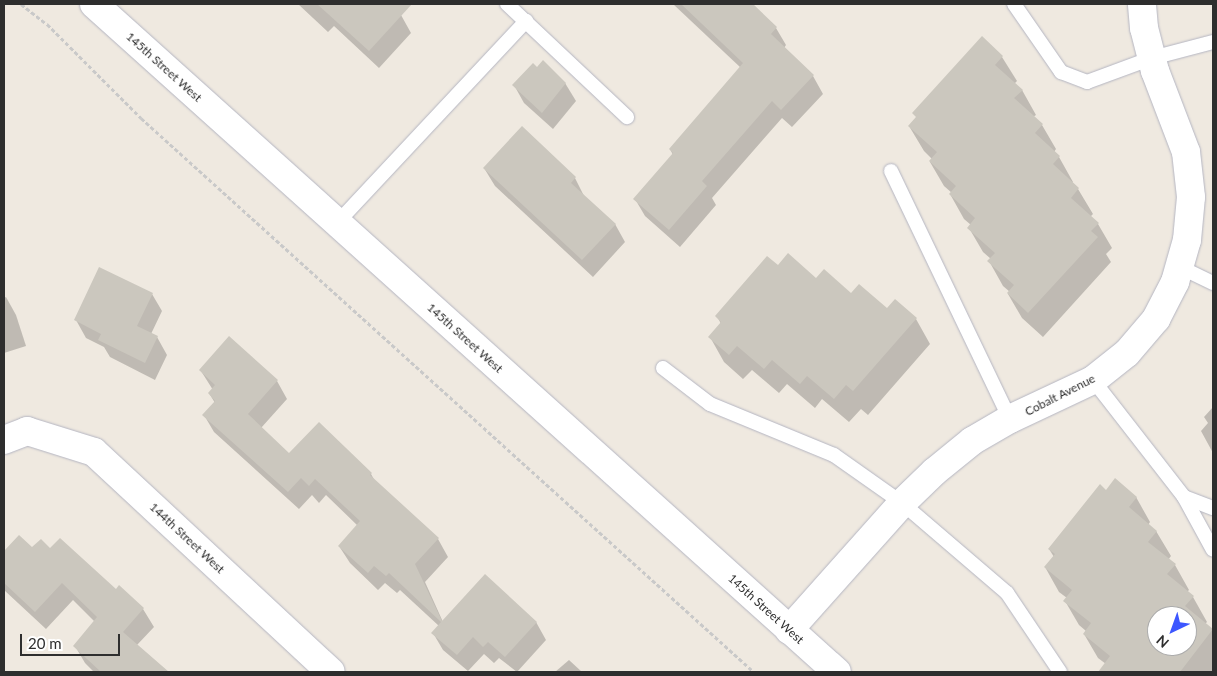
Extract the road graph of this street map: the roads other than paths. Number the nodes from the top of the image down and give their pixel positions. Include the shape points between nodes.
1 (94, 4) edge
2 (507, 4) edge
3 (1014, 4) edge
4 (1142, 4) edge
5 (526, 21) junction
6 (1213, 42) edge
7 (1152, 58) junction
8 (627, 117) dead end
9 (891, 171) dead end
10 (337, 223) junction
11 (1180, 267) junction
12 (1213, 283) edge
13 (663, 368) dead end
14 (1093, 380) junction
15 (1010, 419) junction
16 (16, 435) edge
17 (1184, 497) junction
18 (902, 503) junction
19 (1213, 508) edge
20 (1213, 550) edge
21 (789, 630) junction
22 (331, 672) edge
23 (837, 672) edge
24 (1060, 672) edge

1 - 10 street, 145th Street West
2 - 5 lane
3 - 7 lane via 1061,72 1087,82
4 - 7 street, Cobalt Avenue
5 - 8 lane
5 - 10 lane
6 - 7 lane
7 - 11 street, Cobalt Avenue via 1186,152 1191,197 1187,240
9 - 15 lane
10 - 21 street, 145th Street West
11 - 12 lane
11 - 14 street, Cobalt Avenue via 1156,319 1127,353
13 - 18 lane via 710,404 834,455
14 - 15 street, Cobalt Avenue
14 - 17 lane
15 - 18 street, Cobalt Avenue via 972,442
16 - 22 street, 144th Street West via 94,452
17 - 19 lane
17 - 20 lane
18 - 21 street, Cobalt Avenue
18 - 24 lane via 1007,593
21 - 23 street, 145th Street West

